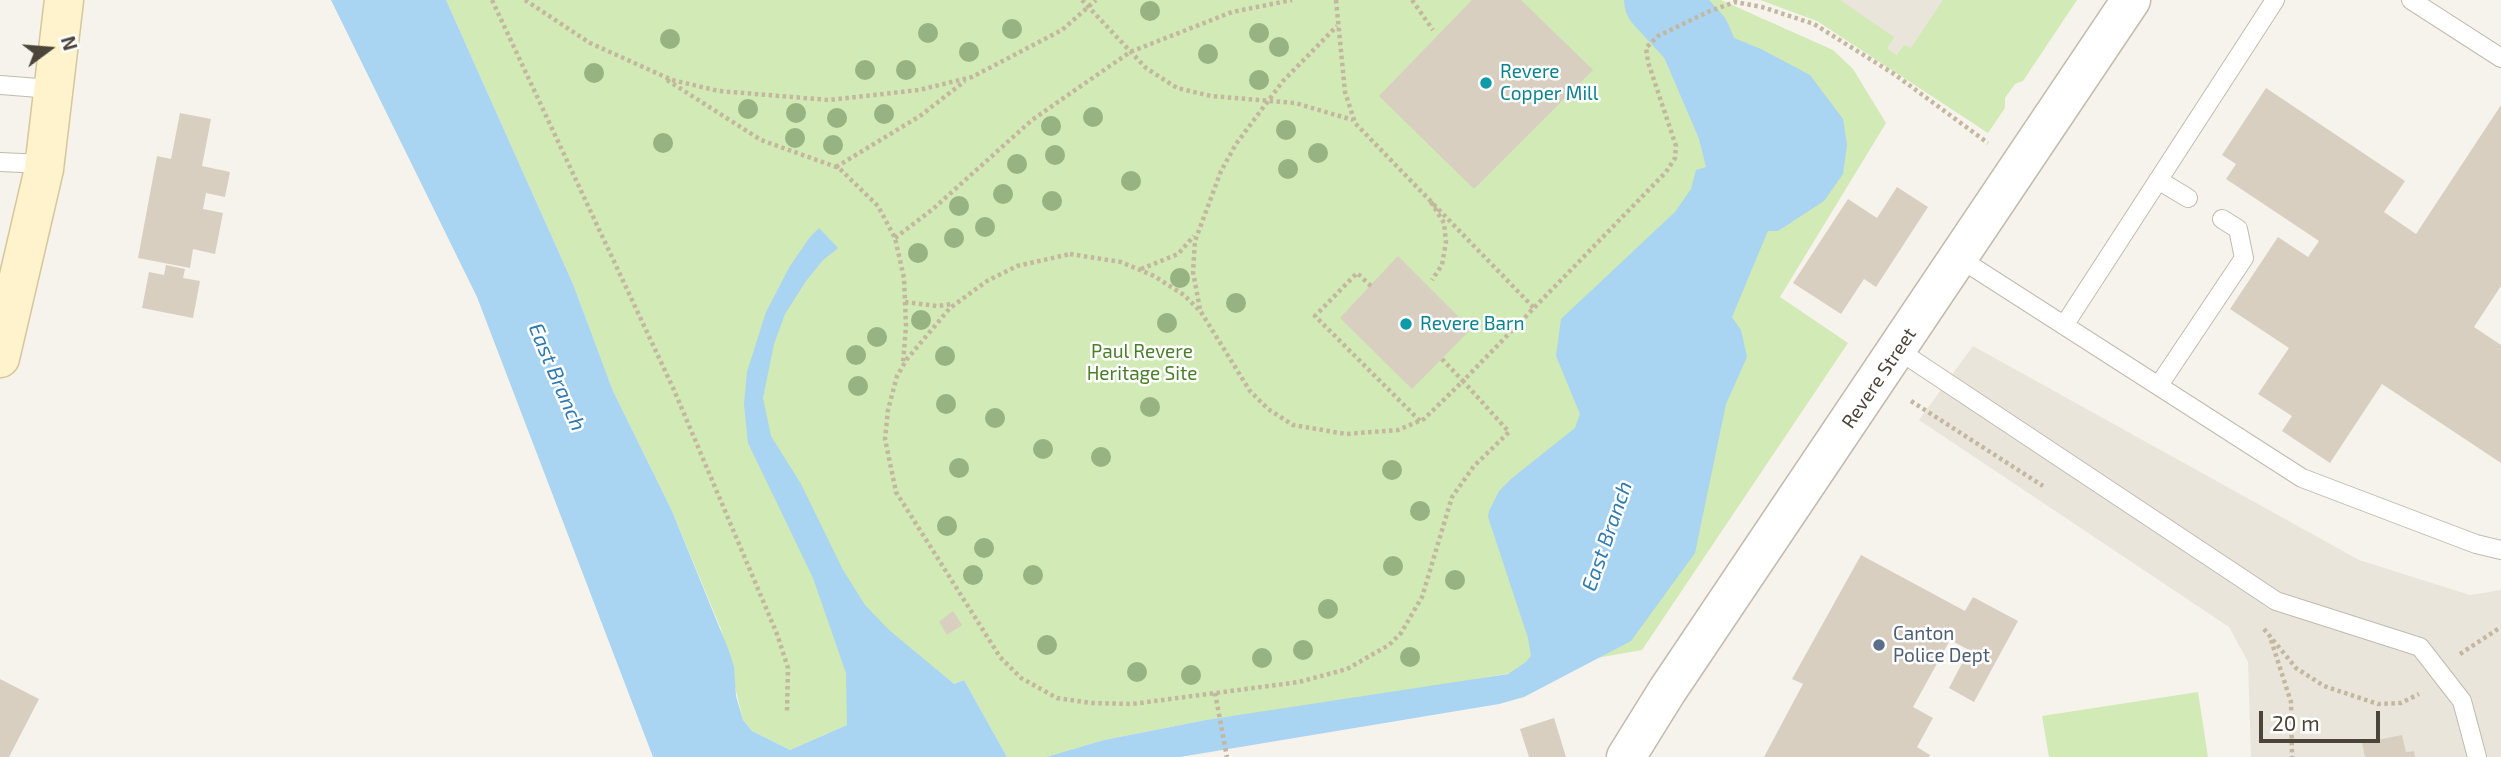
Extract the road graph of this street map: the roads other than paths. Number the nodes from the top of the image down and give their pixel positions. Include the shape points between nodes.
1 (64, 0) edge
2 (2131, 0) edge
3 (2275, 0) edge
4 (2411, 0) edge
5 (2501, 58) edge
6 (0, 85) edge
7 (51, 89) junction
8 (0, 162) edge
9 (44, 164) junction
10 (2158, 180) junction
11 (2188, 198) dead end
12 (2222, 219) dead end
13 (1959, 258) junction
14 (2065, 324) junction
15 (1898, 350) junction
16 (0, 358) edge
17 (2159, 385) junction
18 (2501, 550) edge
19 (1626, 757) edge
20 (2477, 757) edge

1 - 7 main road
2 - 13 street, Revere Street
3 - 10 lane
4 - 5 lane
6 - 7 lane
7 - 9 main road
8 - 9 lane
9 - 16 main road
10 - 11 lane
10 - 14 lane
12 - 17 lane via 2238,229 2244,258
13 - 14 lane
13 - 15 street, Revere Street
14 - 17 lane
15 - 19 street, Revere Street
15 - 20 lane via 2276,601 2420,648 2462,701
17 - 18 lane via 2302,478

